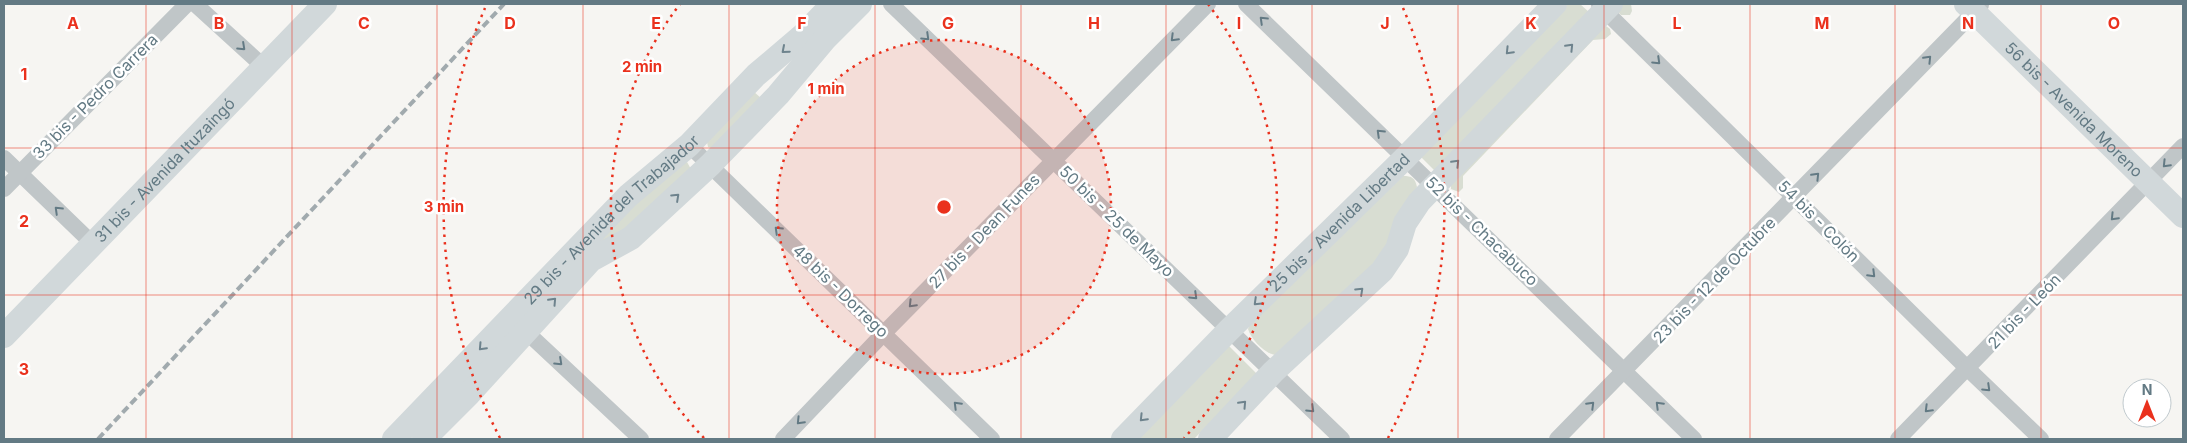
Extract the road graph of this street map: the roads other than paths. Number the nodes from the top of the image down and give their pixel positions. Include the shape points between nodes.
1 (187, 4) edge
2 (194, 4) edge
3 (324, 4) edge
4 (833, 4) edge
5 (860, 4) edge
6 (891, 4) edge
7 (1208, 4) edge
8 (1246, 4) edge
9 (1555, 4) edge
10 (1605, 6) edge
11 (1974, 6) edge
12 (264, 68) junction
13 (756, 75) junction
14 (778, 96) junction
15 (689, 145) junction
16 (2183, 146) edge
17 (4, 158) edge
18 (1405, 158) junction
19 (1054, 160) junction
20 (710, 165) junction
21 (19, 172) junction
22 (2148, 182) junction
23 (1435, 185) junction
24 (4, 189) edge
25 (1795, 197) junction
26 (2183, 216) edge
27 (93, 244) junction
28 (518, 324) junction
29 (1229, 330) junction
30 (884, 333) junction
31 (4, 336) edge
32 (1968, 369) junction
33 (1625, 371) junction
34 (1273, 372) junction
35 (461, 386) junction
36 (394, 439) edge
37 (424, 439) edge
38 (641, 439) edge
39 (783, 439) edge
40 (992, 439) edge
41 (1123, 439) edge
42 (1210, 439) edge
43 (1342, 439) edge
44 (1557, 439) edge
45 (1694, 439) edge
46 (1898, 439) edge
47 (2041, 439) edge

1 - 21 street, 33 bis - Pedro Carrera
2 -> 12 street
3 - 12 street, 31 bis - Avenida Ituzaingó
4 -> 13 street, 29 bis - Avenida del Trabajador via 802,36
5 - 14 street, 29 bis - Avenida del Trabajador via 825,39
6 -> 19 street, 50 bis - 25 de Mayo
7 -> 19 street, 27 bis - Dean Funes
18 -> 8 street, 52 bis - Chacabuco
9 -> 18 street, 25 bis - Avenida Libertad
23 -> 10 street
10 -> 25 street, 54 bis - Colón
11 - 22 street, 56 bis - Avenida Moreno
25 -> 11 street, 23 bis - 12 de Octubre
12 - 27 street, 31 bis - Avenida Ituzaingó
13 - 14 street
13 - 15 street, 29 bis - Avenida del Trabajador
14 - 20 street, 29 bis - Avenida del Trabajador
15 - 20 street, 48 bis - Dorrego
15 - 28 street, 29 bis - Avenida del Trabajador via 628,196
16 -> 22 street, 21 bis - León
17 - 21 street
18 - 23 street, 52 bis - Chacabuco
18 -> 29 street, 25 bis - Avenida Libertad
19 -> 29 street, 50 bis - 25 de Mayo
19 -> 30 street, 27 bis - Dean Funes
28 -> 20 street, 29 bis - Avenida del Trabajador via 591,260 631,238
30 -> 20 street, 48 bis - Dorrego
21 - 24 street, 33 bis - Pedro Carrera
27 -> 21 street
22 - 26 street, 56 bis - Avenida Moreno
22 -> 32 street, 21 bis - León
23 - 33 street, 52 bis - Chacabuco
34 -> 23 street via 1382,271 1396,249 1405,223
25 -> 32 street, 54 bis - Colón
25 - 33 street, 23 bis - 12 de Octubre
27 - 31 street, 31 bis - Avenida Ituzaingó
28 - 35 street, 29 bis - Avenida del Trabajador
28 -> 38 street
29 - 34 street, 50 bis - 25 de Mayo
29 -> 41 street, 25 bis - Avenida Libertad
30 -> 39 street, 27 bis - Dean Funes
40 -> 30 street, 48 bis - Dorrego
32 -> 46 street, 21 bis - León
32 -> 47 street, 54 bis - Colón
44 -> 33 street, 23 bis - 12 de Octubre
45 -> 33 street, 52 bis - Chacabuco
42 -> 34 street
34 -> 43 street, 50 bis - 25 de Mayo
35 - 36 street, 29 bis - Avenida del Trabajador
35 - 37 street, 29 bis - Avenida del Trabajador

